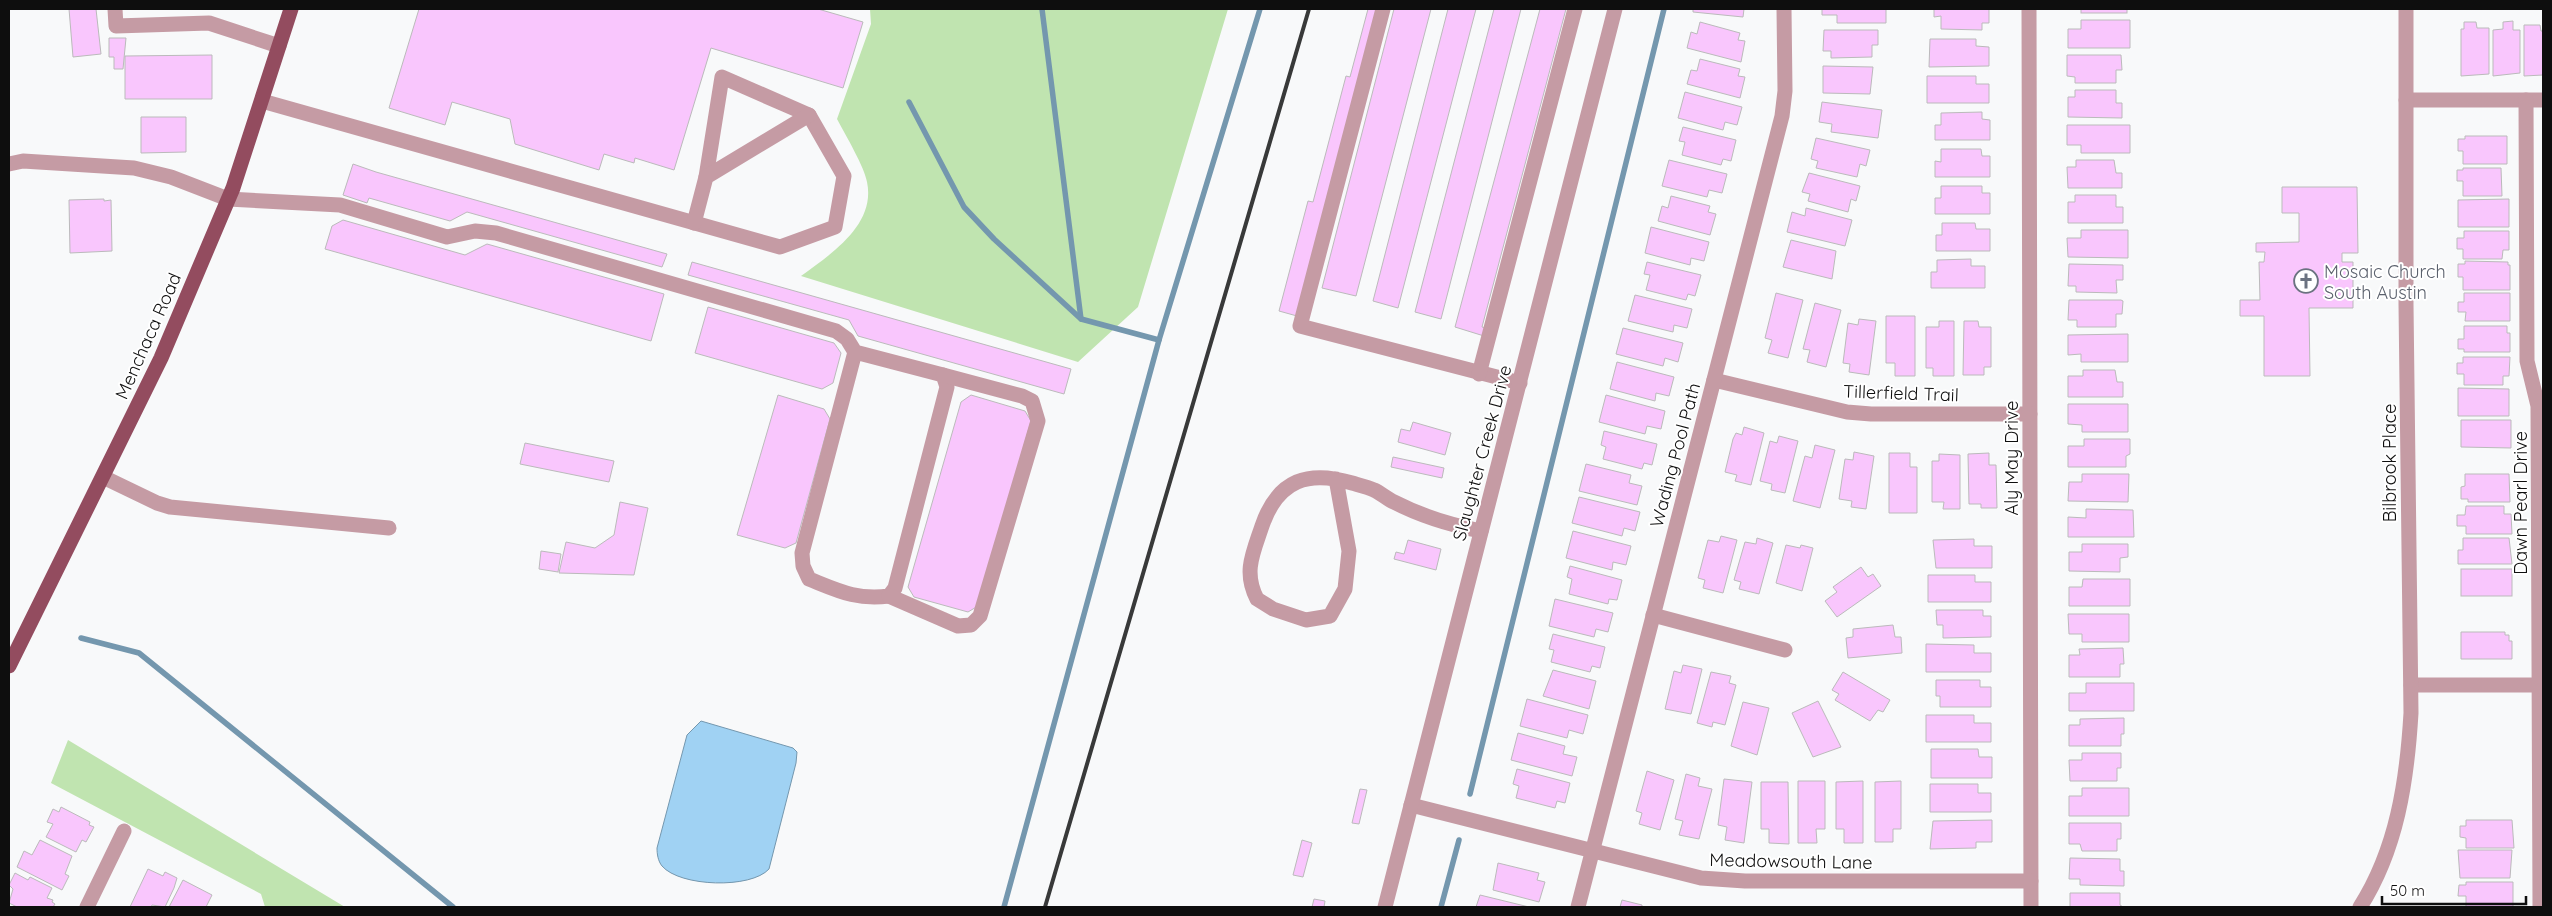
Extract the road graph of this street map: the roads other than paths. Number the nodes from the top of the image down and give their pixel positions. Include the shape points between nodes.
1 (115, 9) edge
2 (291, 9) edge
3 (1383, 9) edge
4 (1575, 9) edge
5 (1614, 9) edge
6 (1784, 9) edge
7 (2028, 9) edge
8 (2406, 9) edge
9 (279, 46) junction
10 (2406, 100) junction
11 (2526, 100) junction
12 (2543, 100) edge
13 (262, 101) junction
14 (809, 115) junction
15 (9, 164) edge
16 (706, 177) junction
17 (228, 199) junction
18 (694, 223) junction
19 (855, 352) junction
20 (1479, 374) junction
21 (943, 376) junction
22 (1714, 380) junction
23 (1520, 383) junction
24 (2030, 414) junction
25 (103, 477) junction
26 (1336, 478) junction
27 (389, 528) dead end
28 (1481, 531) junction
29 (2541, 564) edge
30 (890, 596) junction
31 (1653, 615) junction
32 (1785, 650) dead end
33 (9, 666) edge
34 (2411, 684) junction
35 (2541, 685) edge
36 (2541, 804) edge
37 (1411, 805) junction
38 (124, 831) dead end
39 (1592, 852) junction
40 (2031, 881) junction
41 (87, 907) edge
42 (1385, 907) edge
43 (1578, 907) edge
44 (2031, 907) edge
45 (2360, 907) edge
46 (2540, 907) edge

1 - 9 street via 116,26 209,23
2 - 9 main road, Menchaca Road
3 - 20 street via 1300,326 1446,362
4 - 20 street
5 - 23 street, Slaughter Creek Drive
6 - 22 street, Wading Pool Path via 1785,91 1782,116
7 - 24 street, Aly May Drive
8 - 10 street, Bilbrook Place
9 - 13 main road, Menchaca Road
10 - 11 street
10 - 34 street, Bilbrook Place
11 - 12 street
11 - 29 street, Dawn Pearl Drive via 2527,361 2538,406
13 - 17 main road, Menchaca Road
13 - 18 street
14 - 16 street
14 - 16 street via 722,77
14 - 18 street via 844,176 835,227 780,247
15 - 17 street via 23,161 134,168 171,177
16 - 18 street
17 - 19 street via 340,205 447,237 475,231 496,233 836,331 847,339
17 - 25 main road, Menchaca Road via 161,358
19 - 21 street
19 - 30 street via 802,553 803,566 809,579 857,598
20 - 23 street
21 - 30 street via 947,387 895,588
21 - 30 street via 1022,396 1032,402 1038,421 980,616 972,624 958,626
22 - 24 street, Tillerfield Trail via 1847,412
22 - 31 street, Wading Pool Path
23 - 28 street, Slaughter Creek Drive
24 - 40 street, Aly May Drive
25 - 27 street via 170,507
25 - 33 main road, Menchaca Road
26 - 26 street via 1305,477 1275,501 1264,521 1248,573 1256,599 1273,610 1306,620 1330,616 1345,588 1349,551
26 - 28 street via 1374,490 1394,502 1454,526
28 - 37 street, Slaughter Creek Drive
29 - 35 street, Dawn Pearl Drive
31 - 32 street
31 - 39 street, Wading Pool Path
34 - 35 street
34 - 45 street, Bilbrook Place via 2409,757 2399,812 2381,870
35 - 36 street, Dawn Pearl Drive
36 - 46 street, Dawn Pearl Drive
37 - 39 street, Meadowsouth Lane
37 - 42 street, Slaughter Creek Drive
38 - 41 street
39 - 40 street, Meadowsouth Lane via 1678,874 1724,881
39 - 43 street, Wading Pool Path
40 - 44 street, Aly May Drive

